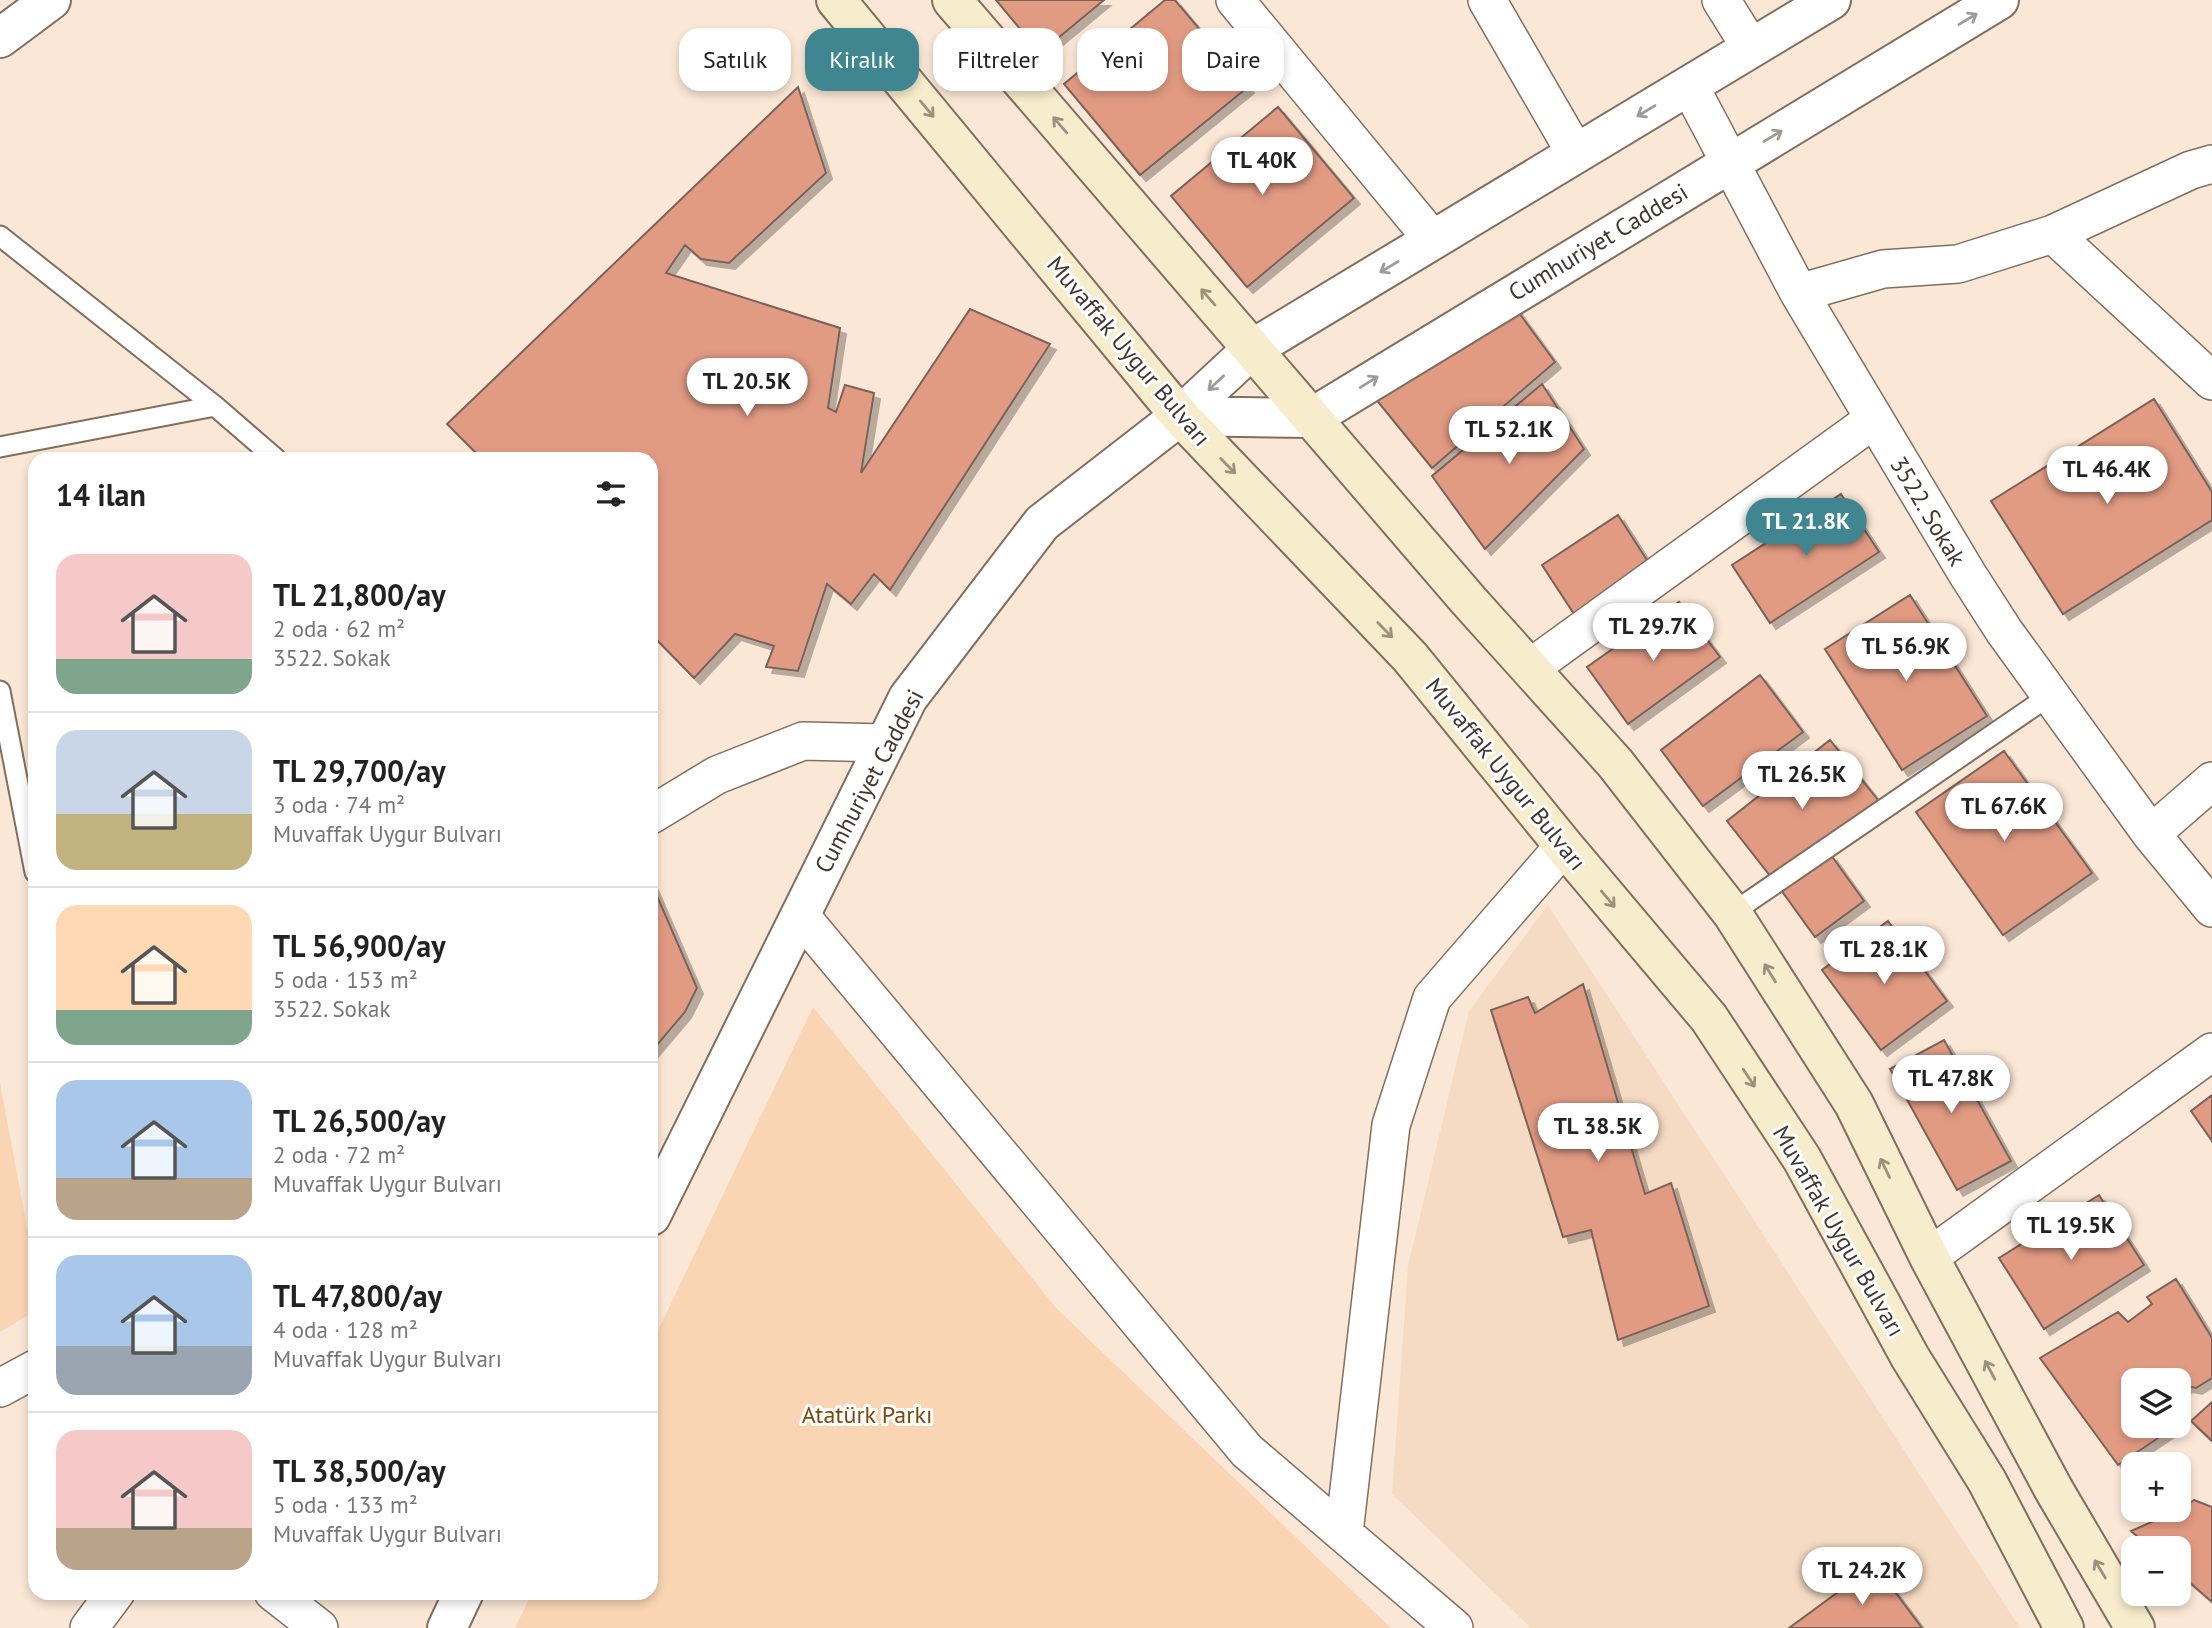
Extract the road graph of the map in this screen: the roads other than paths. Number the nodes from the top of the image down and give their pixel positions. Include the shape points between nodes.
1 (51, 0) edge
2 (836, 0) edge
3 (953, 0) edge
4 (1235, 0) edge
5 (1487, 0) edge
6 (1721, 0) edge
7 (1831, 0) edge
8 (1999, 0) edge
9 (0, 38) edge
10 (1751, 48) junction
11 (1689, 85) junction
12 (1576, 154) junction
13 (1730, 162) junction
14 (2212, 164) edge
15 (2053, 234) junction
16 (0, 236) edge
17 (1433, 240) junction
18 (1799, 293) junction
19 (1252, 349) junction
20 (2212, 381) edge
21 (215, 406) junction
22 (1180, 416) junction
23 (1311, 418) junction
24 (1872, 419) junction
25 (0, 447) edge
26 (268, 452) edge
27 (1530, 668) junction
28 (0, 691) edge
29 (2052, 694) junction
30 (885, 743) junction
31 (2212, 781) edge
32 (658, 809) edge
33 (2151, 834) junction
34 (28, 836) edge
35 (1564, 846) junction
36 (2212, 908) edge
37 (1732, 913) junction
38 (800, 915) junction
39 (2212, 1052) edge
40 (658, 1202) edge
41 (1930, 1257) junction
42 (28, 1373) edge
43 (0, 1388) edge
44 (1344, 1533) junction
45 (110, 1600) edge
46 (283, 1600) edge
47 (460, 1600) edge
48 (89, 1628) edge
49 (319, 1628) edge
50 (447, 1628) edge
51 (1454, 1628) edge
52 (2064, 1628) edge
53 (2135, 1628) edge

1 - 9 street
2 -> 22 main road, Muvaffak Uygur Bulvarı
19 -> 3 main road
4 - 17 street
5 - 12 street
6 - 10 street
7 - 10 street, Cumhuriyet Caddesi
13 -> 8 street, Cumhuriyet Caddesi
10 - 11 street, Cumhuriyet Caddesi
11 -> 12 street, Cumhuriyet Caddesi
11 - 13 street, 3522. Sokak
12 - 17 street, Cumhuriyet Caddesi
13 - 18 street, 3522. Sokak
23 -> 13 street, Cumhuriyet Caddesi
14 - 15 street
15 - 18 street via 1958,264 1883,269
15 - 20 street
16 - 21 lane
17 -> 19 street, Cumhuriyet Caddesi
18 - 24 street, 3522. Sokak
19 -> 22 street, Cumhuriyet Caddesi
19 - 23 main road
21 - 25 lane
21 - 26 lane
22 - 23 street
22 - 30 street, Cumhuriyet Caddesi via 1042,523 908,698
22 -> 35 main road, Muvaffak Uygur Bulvarı via 1410,657
23 - 27 main road
24 - 27 street
24 - 29 street, 3522. Sokak via 1968,575
27 - 37 main road via 1615,763
28 - 34 lane
29 - 33 street, 3522. Sokak
29 - 37 lane
30 - 32 street via 803,741 717,775
30 - 38 street, Cumhuriyet Caddesi
31 - 33 street
33 - 36 street, 3522. Sokak
35 - 44 street via 1432,998 1399,1100 1391,1125
35 -> 52 main road, Muvaffak Uygur Bulvarı via 1709,1018 1802,1159 1910,1357 1987,1481
41 -> 37 main road via 1854,1104
38 - 40 street, Cumhuriyet Caddesi
38 - 44 street via 1247,1451
39 - 41 street
53 -> 41 main road via 2054,1490
42 - 43 street
44 - 51 street
45 - 48 street
46 - 49 street
47 - 50 street

